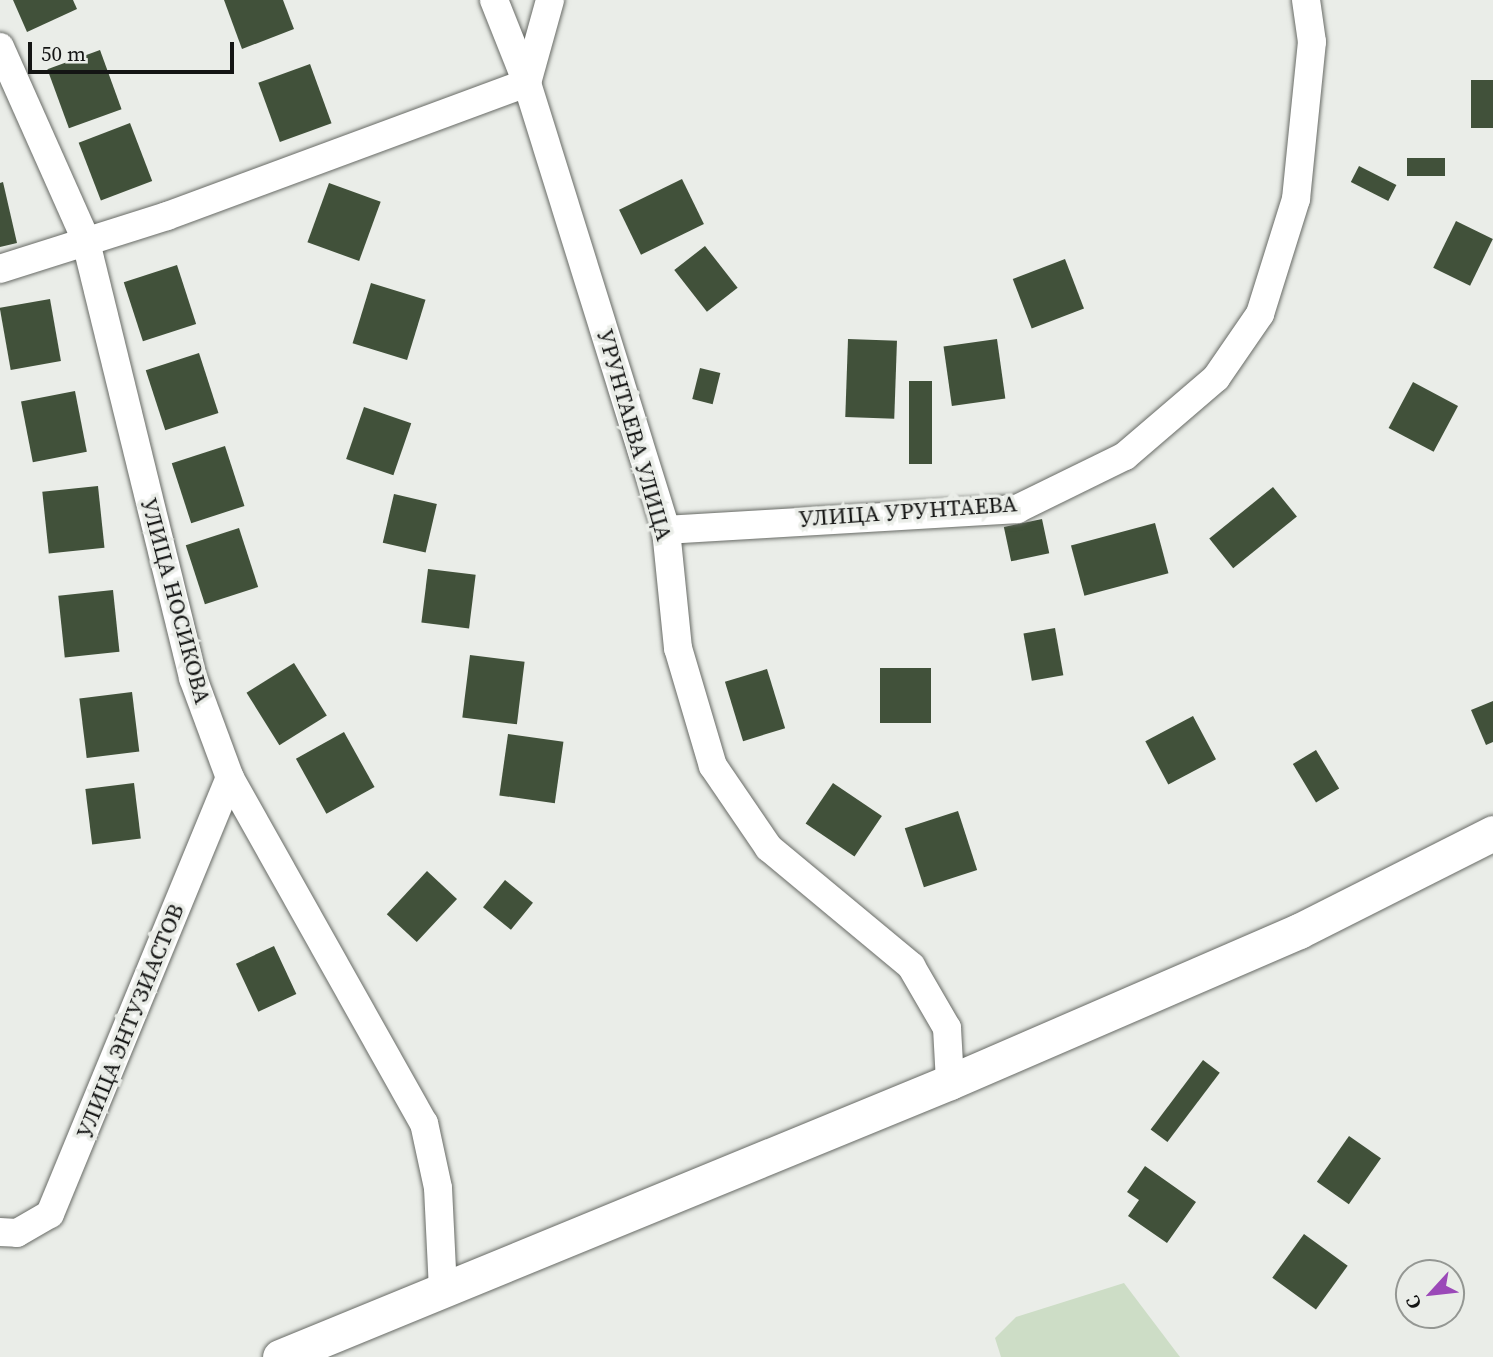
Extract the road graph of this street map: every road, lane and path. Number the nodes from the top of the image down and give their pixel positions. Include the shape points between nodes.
1 (494, 0) edge
2 (550, 0) edge
3 (1306, 0) edge
4 (0, 47) edge
5 (527, 83) junction
6 (85, 238) junction
7 (0, 269) edge
8 (666, 530) junction
9 (230, 778) junction
10 (1493, 833) edge
11 (950, 1082) junction
12 (0, 1232) edge
13 (443, 1291) junction
14 (280, 1357) edge

1 - 5 street, УРУНТАЕВА УЛИЦА
2 - 5 street
3 - 8 street, УЛИЦА УРУНТАЕВА via 1312,42 1296,199 1260,314 1216,378 1125,456 1017,509
4 - 6 street, УЛИЦА НОСИКОВА
5 - 6 street via 167,216
5 - 8 street, УРУНТАЕВА УЛИЦА
6 - 7 street
6 - 9 street, УЛИЦА НОСИКОВА via 192,678
8 - 11 street, УРУНТАЕВА УЛИЦА via 678,648 713,766 769,848 911,966 947,1028
9 - 12 street, УЛИЦА ЭНТУЗИАСТОВ via 50,1214 17,1233
9 - 13 street, УЛИЦА НОСИКОВА via 424,1123 438,1188
10 - 11 street via 1311,925
11 - 13 street
13 - 14 street

